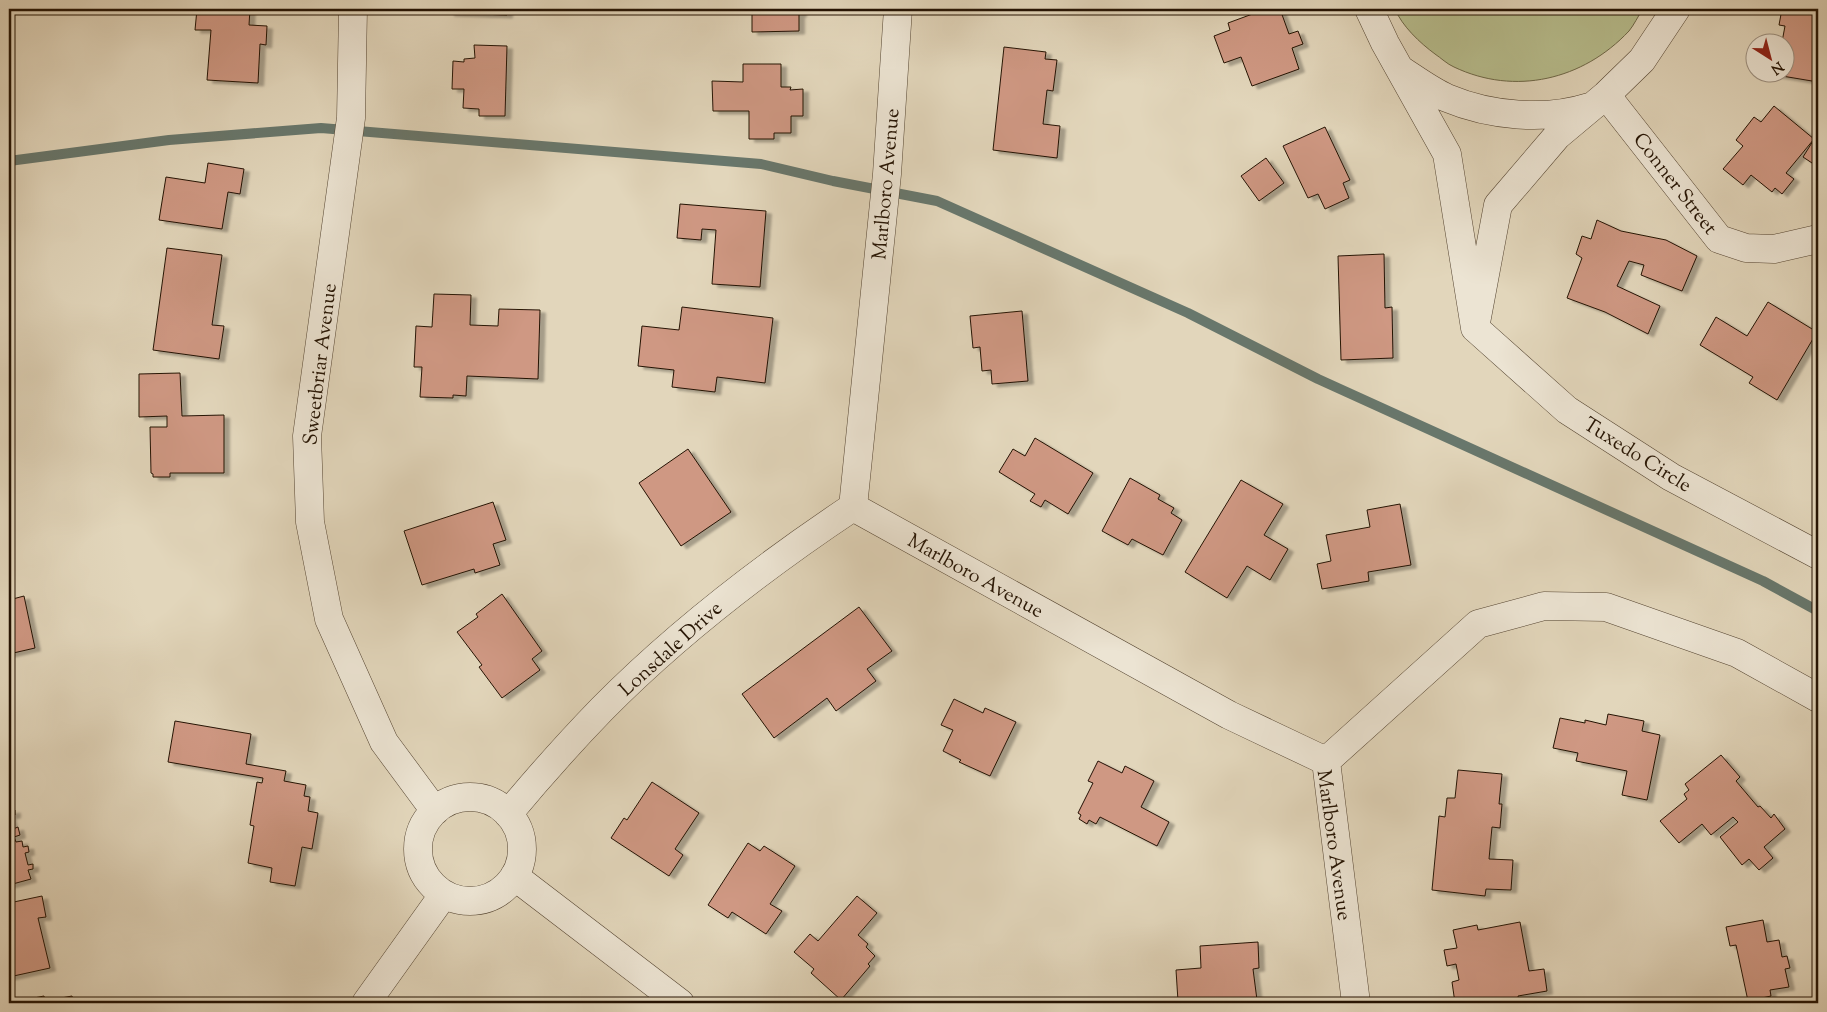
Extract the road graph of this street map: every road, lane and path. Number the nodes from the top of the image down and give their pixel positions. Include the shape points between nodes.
1 (353, 9) edge
2 (898, 9) edge
3 (1369, 9) edge
4 (1676, 9) edge
5 (1400, 70) junction
6 (1600, 100) junction
7 (1818, 239) edge
8 (1475, 328) junction
9 (853, 507) junction
10 (1818, 554) edge
11 (1818, 698) edge
12 (1326, 761) junction
13 (435, 811) junction
14 (508, 814) junction
15 (514, 876) junction
16 (444, 894) junction
17 (366, 1003) edge
18 (680, 1003) edge
19 (1356, 1003) edge

1 - 13 street, Sweetbriar Avenue via 348,147 307,436 310,522 329,619 384,742
2 - 9 street, Marlboro Avenue via 887,174
3 - 5 street
4 - 6 street via 1642,60
5 - 6 street via 1446,98 1495,112 1536,115 1572,112
5 - 8 street via 1447,154
6 - 7 street, Conner Street via 1719,239 1746,248 1774,249
6 - 8 street via 1557,136 1498,205
8 - 10 street, Tuxedo Circle via 1567,410 1671,477
9 - 12 street, Marlboro Avenue via 1229,715
9 - 14 street, Lonsdale Drive via 754,576 654,660 560,753
11 - 12 street via 1737,653 1606,607 1544,606 1478,624
12 - 19 street, Marlboro Avenue
13 - 14 street via 448,802 481,798
13 - 16 street via 424,824 418,857 423,872
14 - 15 street via 518,829 522,845 521,861
15 - 16 street via 491,897 476,901
15 - 18 street
16 - 17 street

